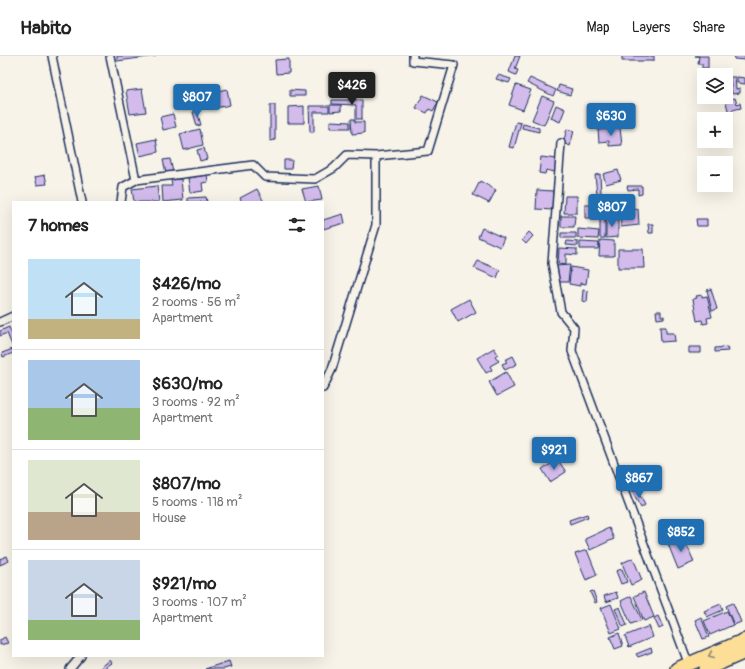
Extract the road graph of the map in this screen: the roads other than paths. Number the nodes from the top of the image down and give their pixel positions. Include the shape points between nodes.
1 (52, 56) edge
2 (110, 56) edge
3 (413, 56) edge
4 (561, 143) dead end
5 (376, 156) junction
6 (136, 180) junction
7 (82, 201) edge
8 (121, 201) edge
9 (12, 316) edge
10 (0, 322) edge
11 (324, 386) edge
12 (745, 640) edge
13 (745, 652) edge
14 (80, 657) edge
15 (690, 666) edge
16 (70, 669) edge
17 (677, 669) edge
18 (706, 669) edge

1 - 7 street
2 - 6 street
3 - 5 street via 413,61 454,65 428,151
4 - 15 street via 552,263 561,312 574,328 572,351
5 - 6 street via 347,155 334,168 315,179 265,177 253,165
5 - 11 street via 376,225 332,369
6 - 8 street via 123,187
9 - 10 street
12 -> 15 highway
13 - 18 highway
14 - 16 street
15 - 17 highway

